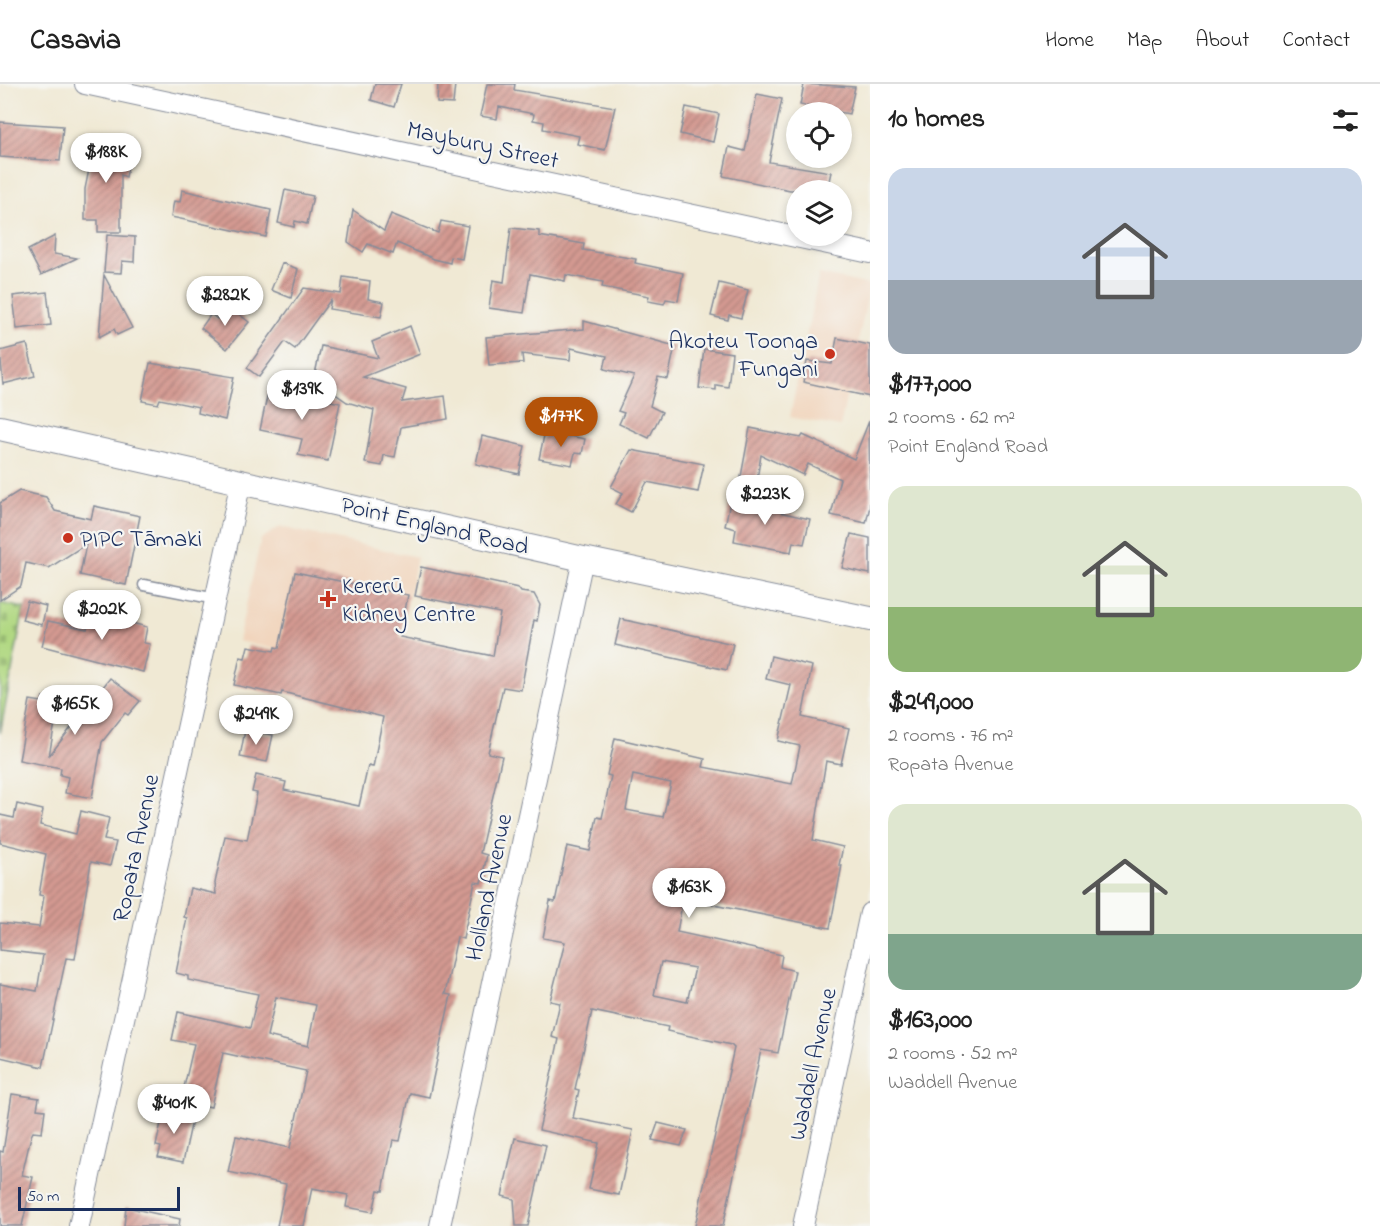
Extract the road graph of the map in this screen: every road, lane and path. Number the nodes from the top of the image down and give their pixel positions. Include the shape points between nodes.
1 (85, 84) edge
2 (870, 253) edge
3 (0, 428) edge
4 (241, 481) junction
5 (583, 559) junction
6 (144, 585) dead end
7 (216, 599) junction
8 (870, 619) edge
9 (870, 913) edge
10 (79, 1226) edge
11 (440, 1226) edge
12 (803, 1226) edge

1 - 2 street, Maybury Street
3 - 4 street, Point England Road
4 - 5 street, Point England Road
4 - 7 street, Ropata Avenue
5 - 8 street, Point England Road
5 - 11 street, Holland Avenue
6 - 7 lane
7 - 10 street, Ropata Avenue
9 - 12 street, Waddell Avenue

